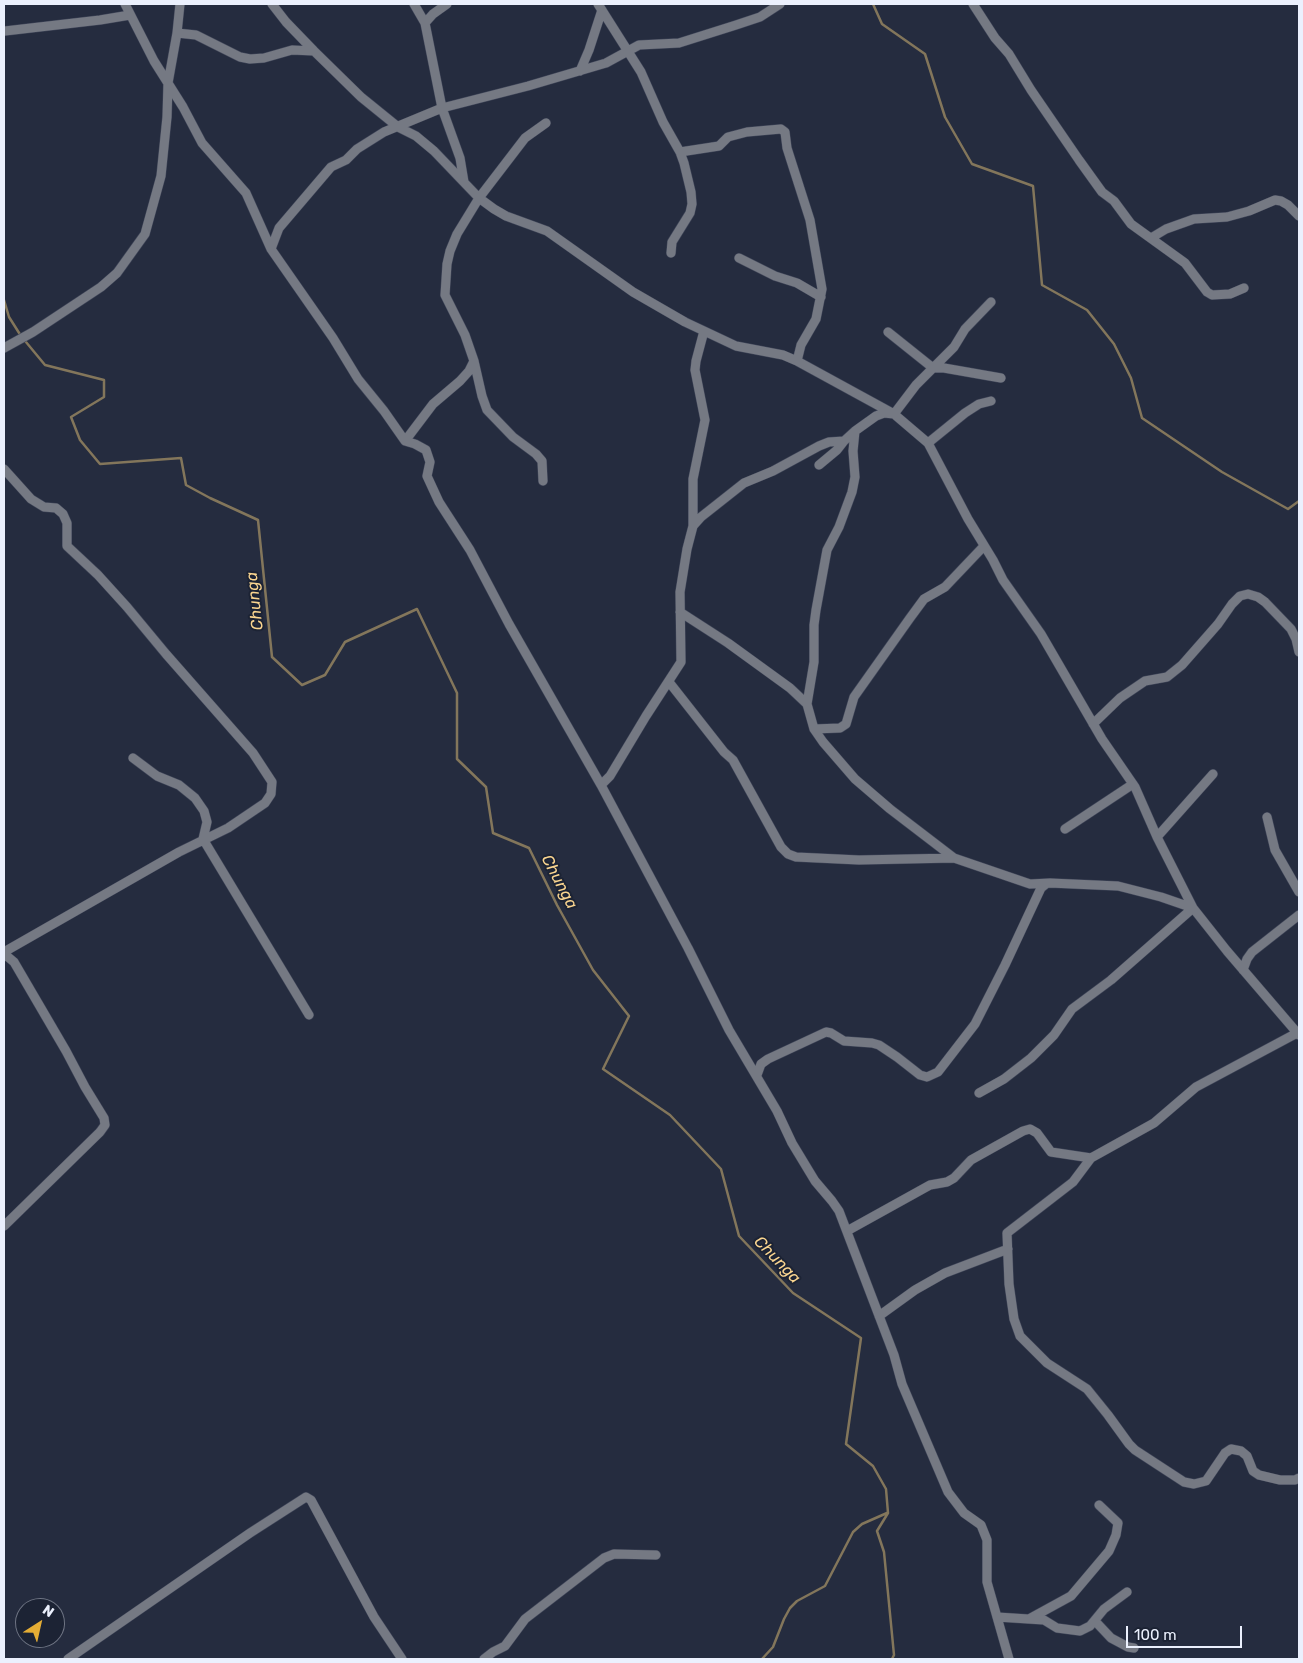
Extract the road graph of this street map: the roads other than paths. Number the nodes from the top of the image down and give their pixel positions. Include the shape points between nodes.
1 (125, 4) edge
2 (180, 4) edge
3 (272, 4) edge
4 (414, 4) edge
5 (447, 4) edge
6 (780, 4) edge
7 (973, 4) edge
8 (600, 7) edge
9 (130, 15) junction
10 (425, 23) junction
11 (5, 31) dead end
12 (177, 33) junction
13 (314, 51) junction
14 (626, 51) junction
15 (580, 72) junction
16 (168, 83) junction
17 (442, 108) junction
18 (546, 123) dead end
19 (398, 127) junction
20 (680, 152) junction
21 (464, 182) junction
22 (479, 198) junction
23 (1299, 216) edge
24 (1151, 238) junction
25 (271, 248) junction
26 (671, 253) dead end
27 (739, 258) dead end
28 (1244, 288) dead end
29 (821, 297) junction
30 (991, 302) dead end
31 (704, 331) junction
32 (888, 332) dead end
33 (4, 348) edge
34 (474, 361) junction
35 (797, 361) junction
36 (933, 368) junction
37 (1001, 378) dead end
38 (991, 401) dead end
39 (894, 414) junction
40 (855, 430) junction
41 (844, 441) junction
42 (405, 442) junction
43 (928, 443) junction
44 (819, 465) dead end
45 (4, 469) edge
46 (543, 481) dead end
47 (693, 526) junction
48 (984, 546) junction
49 (680, 612) junction
50 (1299, 652) edge
51 (668, 682) junction
52 (807, 704) junction
53 (1093, 724) junction
54 (814, 729) junction
55 (133, 758) dead end
56 (1213, 774) dead end
57 (1133, 784) junction
58 (601, 785) junction
59 (1267, 817) dead end
60 (1065, 830) dead end
61 (1157, 837) junction
62 (203, 840) junction
63 (954, 858) junction
64 (1046, 884) junction
65 (1299, 892) edge
66 (1193, 908) junction
67 (1299, 915) edge
68 (4, 952) edge
69 (4, 956) edge
70 (1243, 970) junction
71 (309, 1015) dead end
72 (1298, 1034) edge
73 (756, 1076) junction
74 (978, 1093) dead end
75 (1091, 1158) junction
76 (4, 1226) edge
77 (848, 1231) junction
78 (1008, 1249) junction
79 (879, 1316) junction
80 (1299, 1478) edge
81 (1099, 1505) dead end
82 (656, 1555) dead end
83 (1127, 1592) dead end
84 (997, 1617) junction
85 (1029, 1619) junction
86 (1095, 1621) junction
87 (1134, 1648) dead end
88 (68, 1659) edge
89 (402, 1659) edge
90 (484, 1659) edge
91 (1009, 1659) edge

1 - 9 street
2 - 12 street
3 - 13 street
4 - 10 street
5 - 10 street
6 - 14 street via 760,17 736,26 679,43 639,46
7 - 24 street via 1102,192 1114,201 1131,224
8 - 14 street
8 - 15 street
9 - 11 street
9 - 16 street
10 - 17 street
12 - 13 street via 196,35 250,59 292,50
12 - 16 street
13 - 19 street via 361,97
14 - 15 street via 606,63
14 - 20 street via 641,72
15 - 17 street
16 - 25 street via 202,143 250,200
16 - 33 street via 161,176 145,234 112,278
17 - 19 street
17 - 21 street via 460,158
18 - 22 street via 525,138
19 - 21 street via 434,151
19 - 25 street via 384,132 331,167 279,228
20 - 26 street via 693,199 690,213 672,242
20 - 29 street via 718,146 735,135 784,130 812,227
21 - 22 street
22 - 31 street via 506,216 547,231 633,292
22 - 34 street via 450,251 444,286
23 - 24 street via 1288,205 1275,200 1227,217 1194,219
24 - 28 street via 1184,264 1212,295 1230,294
25 - 42 street via 358,379
27 - 29 street
29 - 35 street via 816,319 801,345
30 - 36 street
31 - 35 street via 736,346
31 - 47 street via 696,361 705,420 694,479
32 - 36 street
34 - 42 street via 469,372 433,404
34 - 46 street via 487,410 542,461
35 - 39 street
36 - 37 street
36 - 39 street
38 - 43 street via 965,412
39 - 40 street via 876,416
39 - 43 street
40 - 41 street
40 - 52 street via 855,477 839,527 827,550 814,625 814,662
41 - 44 street
41 - 47 street via 819,446 773,472 744,483
42 - 58 street via 426,450 430,462 428,476 439,502 470,550
43 - 48 street
45 - 62 street via 31,499 63,514 67,523 67,546 127,607 253,753 272,782 271,794 264,803 228,828
47 - 49 street via 683,571
48 - 53 street via 1003,580 1041,634
48 - 54 street via 945,587 924,599 854,697 846,724 840,728
49 - 51 street via 681,662
49 - 52 street via 728,643
50 - 53 street via 1291,629 1265,602 1258,596 1240,596 1182,665 1168,677 1145,681 1120,698
51 - 58 street via 610,776
51 - 63 street via 733,760 781,847 788,854 859,860
52 - 54 street
53 - 57 street
54 - 63 street via 856,778 890,809
55 - 62 street via 195,798 207,822
56 - 61 street
57 - 60 street
57 - 61 street
58 - 73 street
59 - 65 street via 1275,850
61 - 66 street
62 - 68 street
62 - 71 street
63 - 64 street via 1030,884
64 - 66 street via 1118,886
64 - 73 street via 1041,888 975,1024 938,1072 927,1078 879,1045 844,1041 826,1032 768,1059 761,1064
66 - 70 street
66 - 74 street via 1111,980 1072,1009 1054,1035 1031,1058 1004,1079
67 - 70 street via 1252,952
69 - 76 street via 14,962 106,1125
70 - 72 street
72 - 75 street via 1196,1087 1154,1123
73 - 77 street via 792,1143 815,1181 839,1211
75 - 77 street via 1052,1152 1037,1133 1030,1129 1023,1131 971,1160 954,1178 930,1185
75 - 78 street via 1074,1182 1007,1233
77 - 79 street
78 - 79 street via 945,1273
78 - 80 street via 1009,1284 1020,1336 1047,1362 1087,1389 1135,1450 1189,1484 1206,1481 1231,1449 1247,1456 1253,1471 1259,1475 1280,1480
79 - 84 street via 902,1384 948,1492 964,1513 981,1525 987,1540 987,1582
81 - 85 street via 1118,1522 1109,1552 1071,1596
82 - 90 street via 614,1554 604,1558 525,1619 506,1646
83 - 86 street via 1104,1609
84 - 85 street
84 - 91 street
85 - 86 street via 1044,1620 1056,1628 1080,1631
86 - 87 street via 1111,1638
88 - 89 street via 306,1497 311,1500 374,1617

